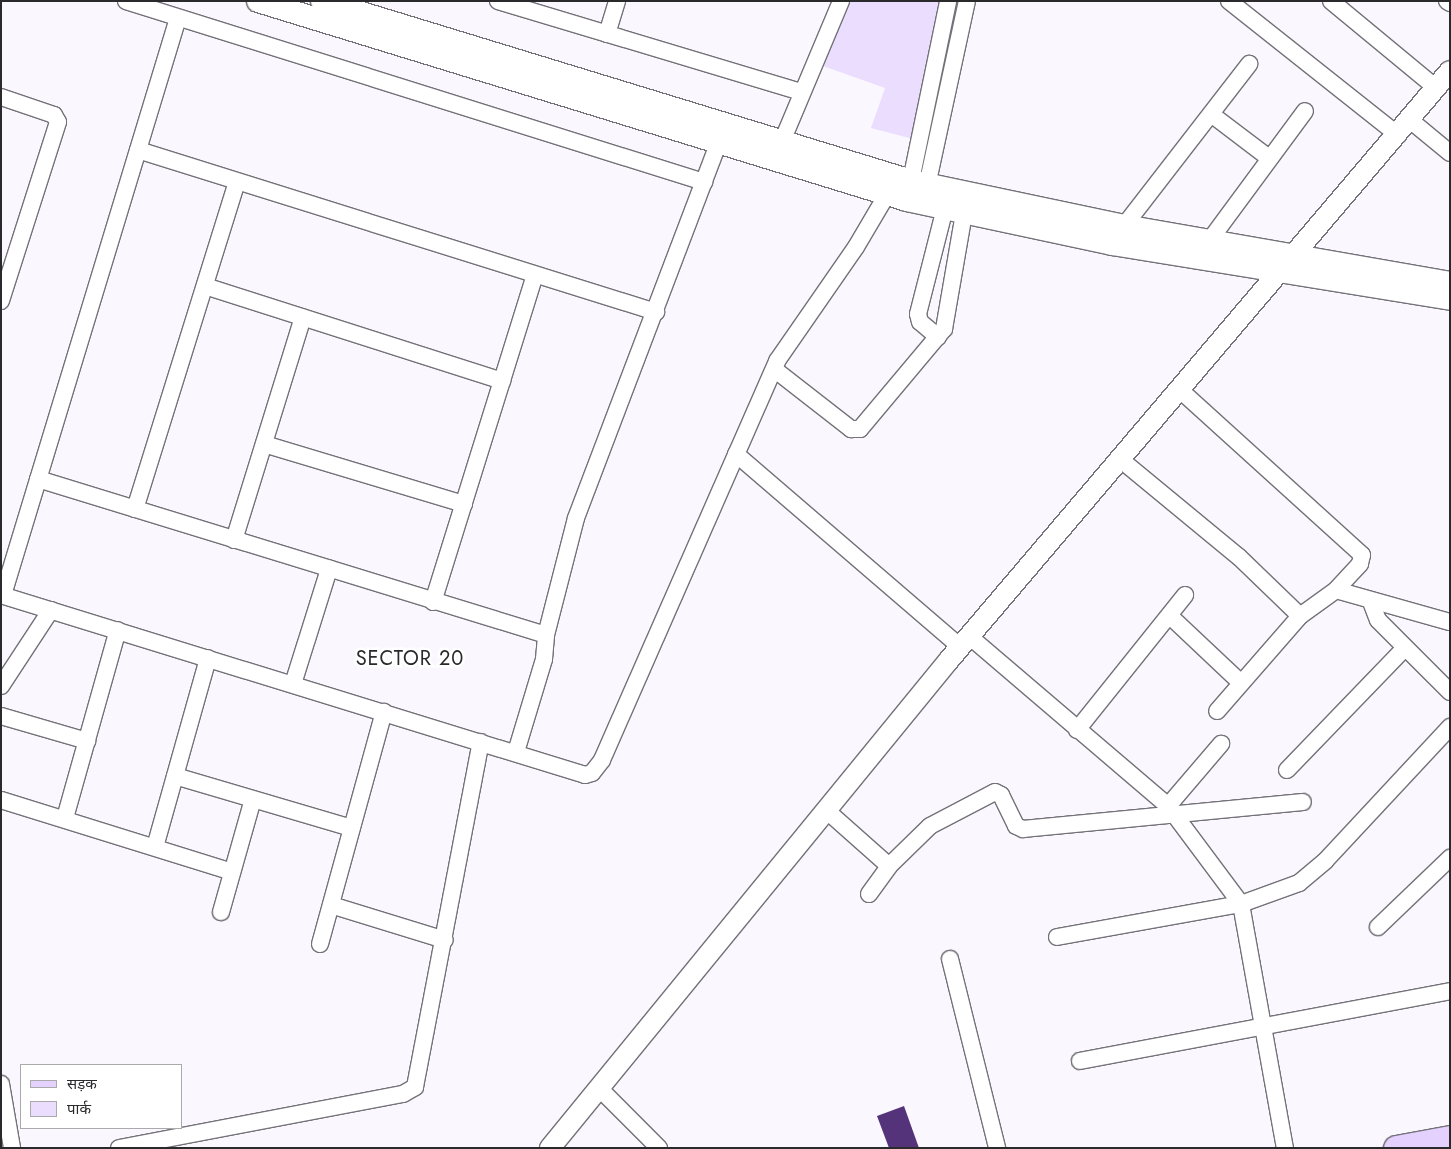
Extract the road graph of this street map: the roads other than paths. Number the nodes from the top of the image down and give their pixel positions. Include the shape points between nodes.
1 (126, 1) edge
2 (258, 1) edge
3 (322, 1) edge
4 (617, 1) edge
5 (841, 1) edge
6 (948, 1) edge
7 (967, 1) edge
8 (1229, 1) edge
9 (1331, 1) edge
10 (503, 2) edge
11 (178, 18) junction
12 (608, 34) junction
13 (1249, 64) dead end
14 (1450, 71) edge
15 (1436, 88) junction
16 (801, 92) junction
17 (1, 98) edge
18 (1305, 111) dead end
19 (1211, 114) junction
20 (1404, 128) junction
21 (721, 135) junction
22 (138, 150) junction
23 (778, 151) junction
24 (1450, 153) edge
25 (1269, 158) junction
26 (237, 181) junction
27 (704, 182) junction
28 (920, 195) junction
29 (1124, 226) junction
30 (1203, 249) junction
31 (1293, 255) junction
32 (1278, 272) junction
33 (535, 274) junction
34 (1450, 283) edge
35 (205, 286) junction
36 (1450, 299) edge
37 (1, 301) edge
38 (656, 312) junction
39 (302, 317) junction
40 (938, 337) junction
41 (774, 369) junction
42 (502, 381) junction
43 (1179, 389) junction
44 (264, 444) junction
45 (736, 454) junction
46 (1120, 459) junction
47 (38, 479) junction
48 (464, 504) junction
49 (135, 510) junction
50 (234, 540) junction
51 (329, 570) junction
52 (1336, 590) junction
53 (2, 595) edge
54 (1185, 595) dead end
55 (433, 602) junction
56 (1372, 602) junction
57 (51, 610) junction
58 (1300, 616) junction
59 (1171, 617) junction
60 (1450, 622) edge
61 (118, 630) junction
62 (546, 635) junction
63 (965, 641) junction
64 (1404, 649) junction
65 (208, 658) junction
66 (1241, 683) junction
67 (293, 684) junction
68 (1, 686) edge
69 (1450, 692) edge
70 (1217, 711) dead end
71 (384, 712) junction
72 (1, 716) edge
73 (1450, 727) edge
74 (1078, 730) junction
75 (87, 741) junction
76 (481, 742) junction
77 (1221, 744) dead end
78 (516, 752) junction
79 (1287, 770) dead end
80 (175, 776) junction
81 (253, 799) junction
82 (1, 800) edge
83 (1303, 802) dead end
84 (1170, 809) junction
85 (826, 810) junction
86 (65, 818) junction
87 (352, 828) junction
88 (155, 847) junction
89 (1450, 858) edge
90 (889, 866) junction
91 (232, 872) junction
92 (869, 894) dead end
93 (1241, 904) junction
94 (331, 905) junction
95 (221, 912) dead end
96 (1378, 927) dead end
97 (1057, 937) dead end
98 (445, 940) junction
99 (320, 944) dead end
100 (950, 959) dead end
101 (1450, 991) edge
102 (1263, 1029) junction
103 (1080, 1061) dead end
104 (1, 1084) edge
105 (599, 1088) junction
106 (1450, 1138) edge
107 (1407, 1146) edge
108 (12, 1148) edge
109 (119, 1148) edge
110 (550, 1148) edge
111 (659, 1148) edge
112 (997, 1148) edge
113 (1284, 1148) edge

1 - 11 street
2 - 21 main road
3 - 21 main road
4 - 12 street
5 - 16 street
6 - 28 street
7 - 28 street
8 - 20 street
9 - 15 street
10 - 12 street
11 - 22 street
11 - 27 street
12 - 16 street
13 - 19 street
14 - 15 street
15 - 20 street
16 - 23 street
17 - 37 street via 54,115 58,122
18 - 25 street
19 - 25 street
19 - 29 street
20 - 24 street
20 - 31 street
21 - 23 main road
21 - 27 street
22 - 26 street
22 - 47 street
23 - 28 main road
25 - 30 street
26 - 33 street
26 - 35 street
27 - 38 street
28 - 29 main road
28 - 30 main road via 1112,244
28 - 40 street via 945,326
28 - 40 street via 918,314 920,322
28 - 41 street via 856,247
29 - 30 main road
30 - 31 main road
30 - 32 main road
31 - 32 street
31 - 34 main road
32 - 36 main road
32 - 43 street
33 - 38 street
33 - 42 street
35 - 39 street
35 - 49 street
38 - 62 street via 576,518
39 - 42 street
39 - 44 street
40 - 41 street via 856,430
41 - 45 street
42 - 48 street
43 - 46 street
43 - 52 street via 1360,552 1360,564
44 - 48 street
44 - 50 street
45 - 63 street
45 - 78 street via 597,769 585,775
46 - 58 street via 1239,557
46 - 63 street
47 - 49 street
47 - 53 street
48 - 55 street
49 - 50 street
50 - 51 street
51 - 55 street
51 - 67 street
52 - 56 street
52 - 58 street
53 - 57 street
54 - 59 street
55 - 62 street
56 - 60 street
56 - 64 street via 1378,620
57 - 61 street
57 - 68 street
58 - 66 street
59 - 66 street
59 - 74 street
61 - 65 street
61 - 75 street
62 - 78 street via 544,659
63 - 74 street
63 - 85 street
64 - 69 street
64 - 79 street
65 - 67 street
65 - 80 street
66 - 70 street
67 - 71 street
71 - 76 street
71 - 87 street
72 - 75 street
73 - 93 street via 1306,879
74 - 84 street
75 - 86 street
76 - 78 street
76 - 98 street
77 - 84 street
80 - 81 street
80 - 88 street
81 - 87 street
81 - 91 street
82 - 86 street
83 - 84 street
84 - 90 street via 1020,829 1001,795 995,792 937,821
84 - 93 street
85 - 90 street
85 - 105 street
86 - 88 street
87 - 94 street
88 - 91 street
89 - 96 street
90 - 92 street
91 - 95 street
93 - 97 street
93 - 102 street
94 - 98 street
94 - 99 street
98 - 109 street via 417,1084 412,1090
100 - 112 street
101 - 102 street
102 - 103 street
102 - 113 street
104 - 108 street
105 - 110 street
105 - 111 street
106 - 107 main road

